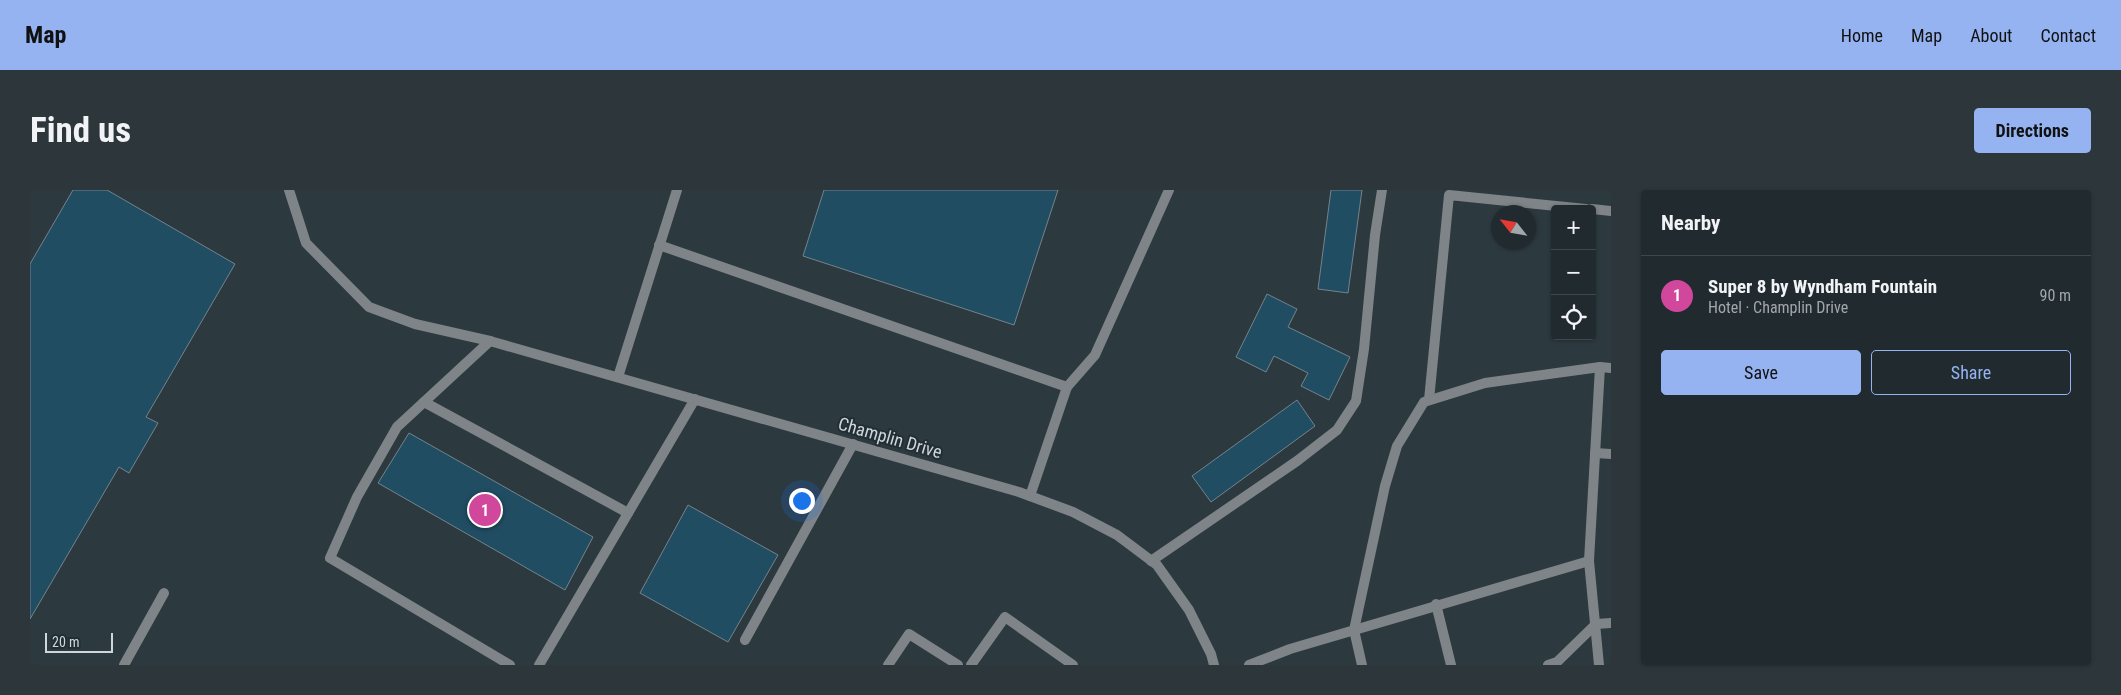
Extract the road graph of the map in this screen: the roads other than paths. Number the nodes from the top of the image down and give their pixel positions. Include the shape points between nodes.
1 (289, 190) edge
2 (677, 190) edge
3 (1169, 190) edge
4 (1382, 190) edge
5 (1551, 205) edge
6 (1596, 209) edge
7 (1611, 211) edge
8 (659, 246) junction
9 (490, 340) junction
10 (1600, 367) junction
11 (1611, 368) edge
12 (618, 377) junction
13 (1067, 386) junction
14 (695, 399) junction
15 (1429, 400) junction
16 (424, 402) junction
17 (853, 444) junction
18 (1595, 453) junction
19 (1611, 454) edge
20 (1030, 496) junction
21 (628, 513) junction
22 (1151, 561) junction
23 (1589, 561) junction
24 (164, 593) dead end
25 (1436, 604) junction
26 (1611, 623) edge
27 (1596, 624) junction
28 (1354, 630) junction
29 (745, 640) dead end
30 (1278, 654) junction
31 (1554, 664) edge
32 (124, 665) edge
33 (510, 665) edge
34 (539, 665) edge
35 (888, 665) edge
36 (958, 665) edge
37 (972, 665) edge
38 (1073, 665) edge
39 (1214, 665) edge
40 (1249, 665) edge
41 (1277, 665) edge
42 (1362, 665) edge
43 (1451, 665) edge
44 (1599, 665) edge

1 - 9 street, Champlin Drive via 306,243 370,307 415,324
2 - 8 street
3 - 13 street via 1095,354
4 - 22 street via 1356,401 1337,430 1298,461
5 - 15 street via 1449,195
6 - 7 street
8 - 12 street
8 - 13 street
9 - 12 street, Champlin Drive
9 - 16 street
10 - 11 street
10 - 15 street via 1485,383
10 - 18 street
12 - 14 street, Champlin Drive
13 - 20 street
14 - 17 street, Champlin Drive
14 - 21 street
15 - 28 street via 1424,402 1397,446 1385,486
16 - 21 street
16 - 33 street via 397,427 357,497 330,558
17 - 20 street, Champlin Drive
17 - 29 street
18 - 19 street
18 - 23 street
20 - 22 street, Champlin Drive via 1073,512 1117,536
21 - 34 street
22 - 39 street, Champlin Drive via 1189,610
23 - 25 street
23 - 27 street
24 - 32 street
25 - 28 street
25 - 43 street
26 - 27 street
27 - 31 street
27 - 44 street
28 - 30 street
28 - 42 street
30 - 40 street
30 - 41 street
35 - 36 street via 909,634
37 - 38 street via 1005,617

